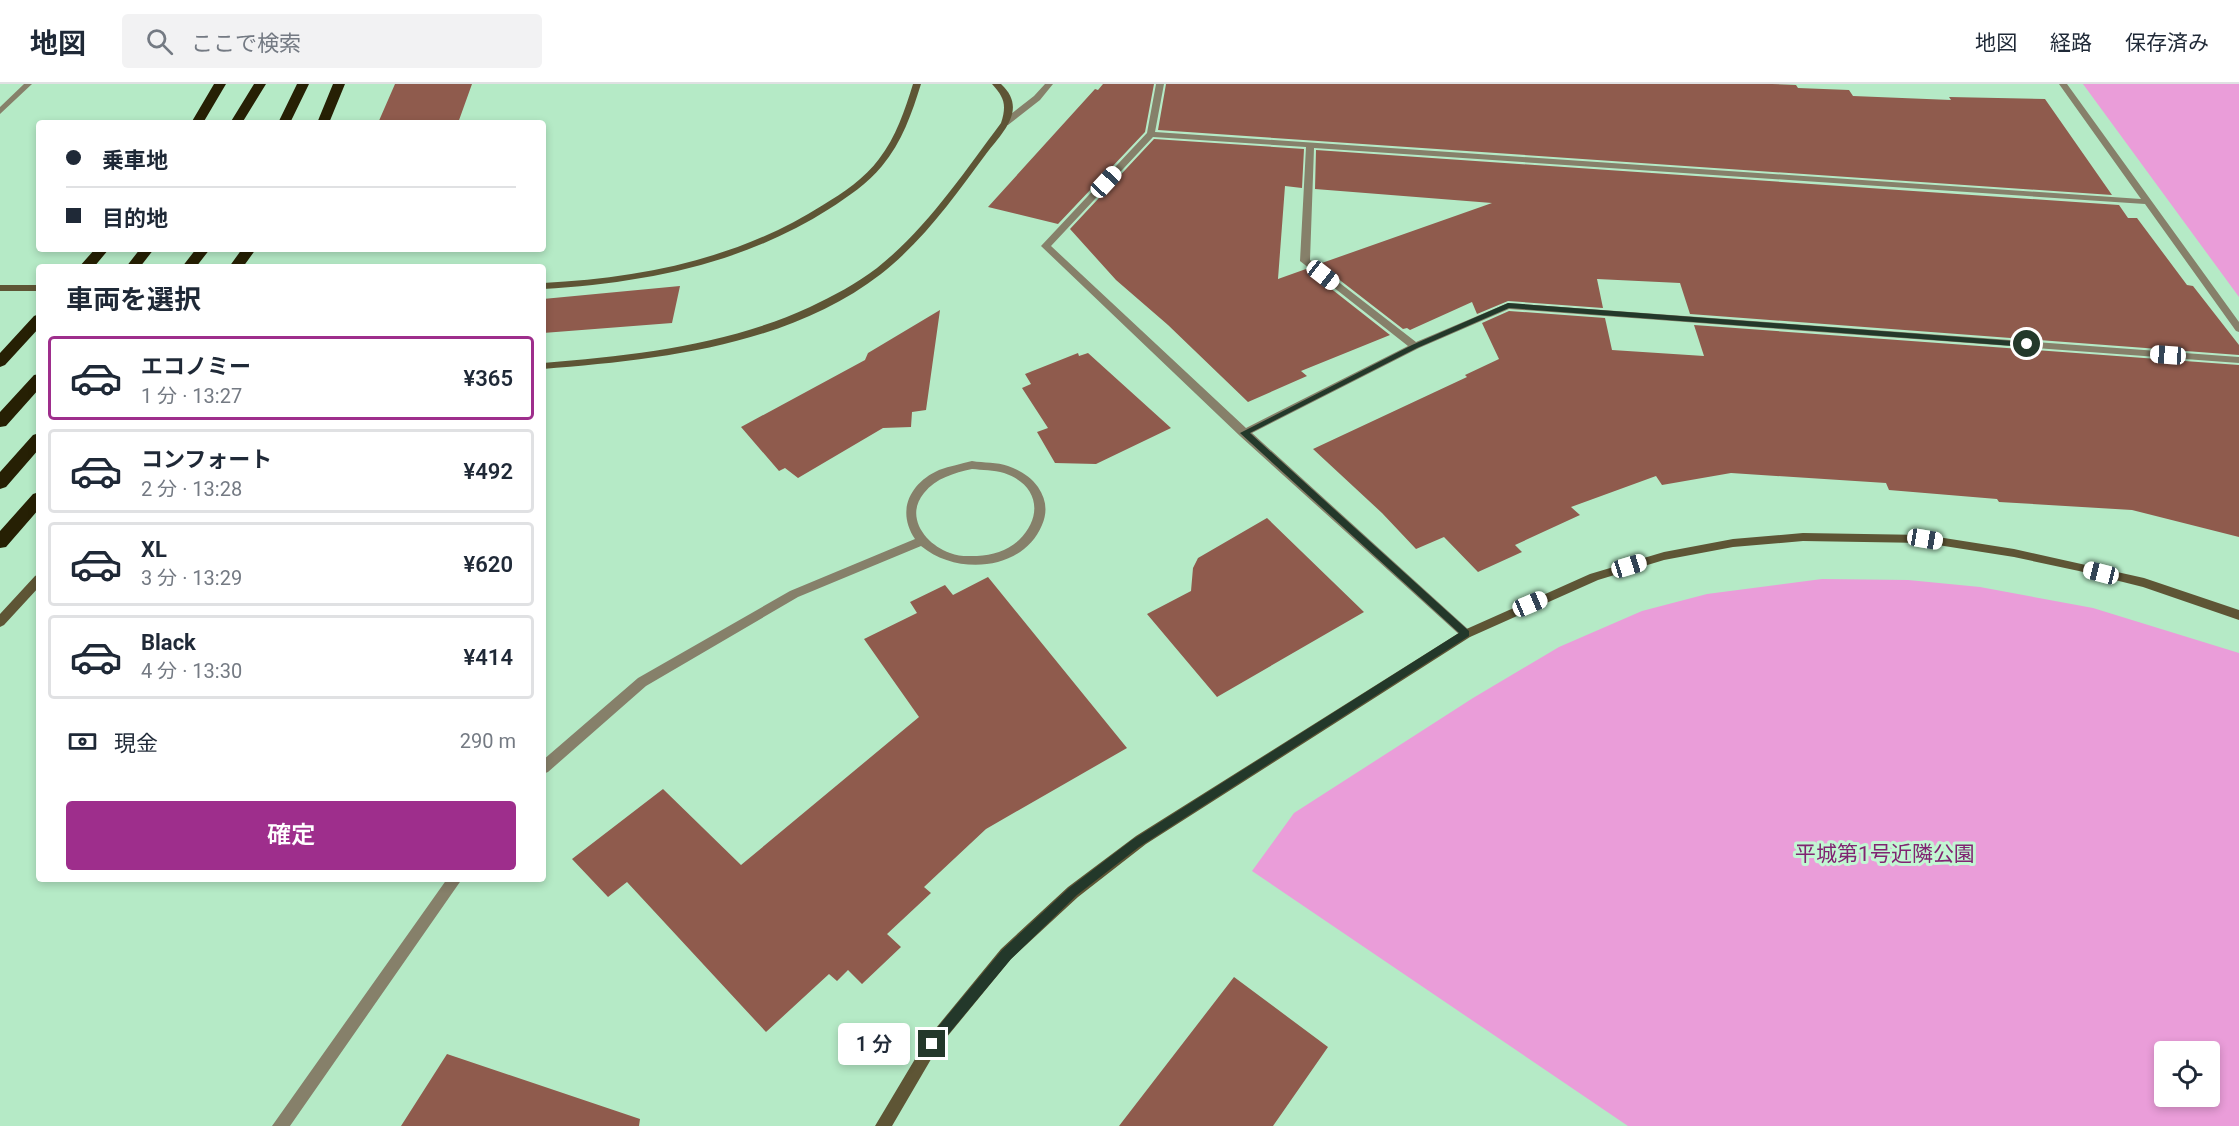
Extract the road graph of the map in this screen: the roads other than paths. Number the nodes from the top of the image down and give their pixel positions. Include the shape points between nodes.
1 (28, 84) edge
2 (260, 84) edge
3 (303, 84) edge
4 (917, 84) edge
5 (996, 84) edge
6 (1049, 84) edge
7 (1160, 84) edge
8 (2063, 84) edge
9 (220, 85) edge
10 (337, 90) edge
11 (0, 112) edge
12 (198, 120) edge
13 (238, 120) edge
14 (285, 120) edge
15 (324, 120) edge
16 (1005, 123) junction
17 (1151, 134) junction
18 (1310, 146) junction
19 (2149, 202) junction
20 (99, 252) edge
21 (145, 252) edge
22 (89, 264) edge
23 (135, 264) edge
24 (546, 286) edge
25 (0, 288) edge
26 (36, 288) edge
27 (36, 322) edge
28 (2239, 329) edge
29 (1414, 346) junction
30 (2239, 360) edge
31 (0, 362) edge
32 (546, 366) edge
33 (36, 382) edge
34 (0, 422) edge
35 (1244, 433) junction
36 (36, 442) edge
37 (0, 483) edge
38 (36, 501) edge
39 (0, 542) edge
40 (920, 542) junction
41 (36, 582) edge
42 (2239, 615) edge
43 (0, 622) edge
44 (1466, 634) junction
45 (546, 765) edge
46 (453, 882) edge
47 (280, 1126) edge
48 (883, 1126) edge

1 - 11 street
2 - 13 highway
3 - 14 highway
4 - 24 street via 904,125 881,163 861,183 797,225 697,263 639,276
5 - 16 street via 1010,100
6 - 16 street
7 - 17 street
8 - 19 street
9 - 12 highway
10 - 15 highway
16 - 32 street via 934,218 884,266 844,294 775,326 698,349 628,360
17 - 18 street
17 - 35 street via 1046,246
18 - 19 street
18 - 29 street via 1305,261
19 - 28 street
20 - 22 highway
21 - 23 highway
25 - 26 street
27 - 31 highway
29 - 30 street via 1508,306
29 - 35 street
33 - 34 highway
35 - 44 street
36 - 37 highway
38 - 39 highway
40 - 40 street via 910,516 912,503 933,478 952,469 990,465 1011,470 1030,481 1042,502 1042,516 1033,535 1002,556 967,561 948,558
40 - 45 street via 794,594 642,682
41 - 43 street
42 - 44 street via 2144,584 2014,553 1925,539 1803,537 1733,543 1664,556 1594,577
44 - 48 street via 1141,840 1073,891 1006,954 932,1044
46 - 47 street

